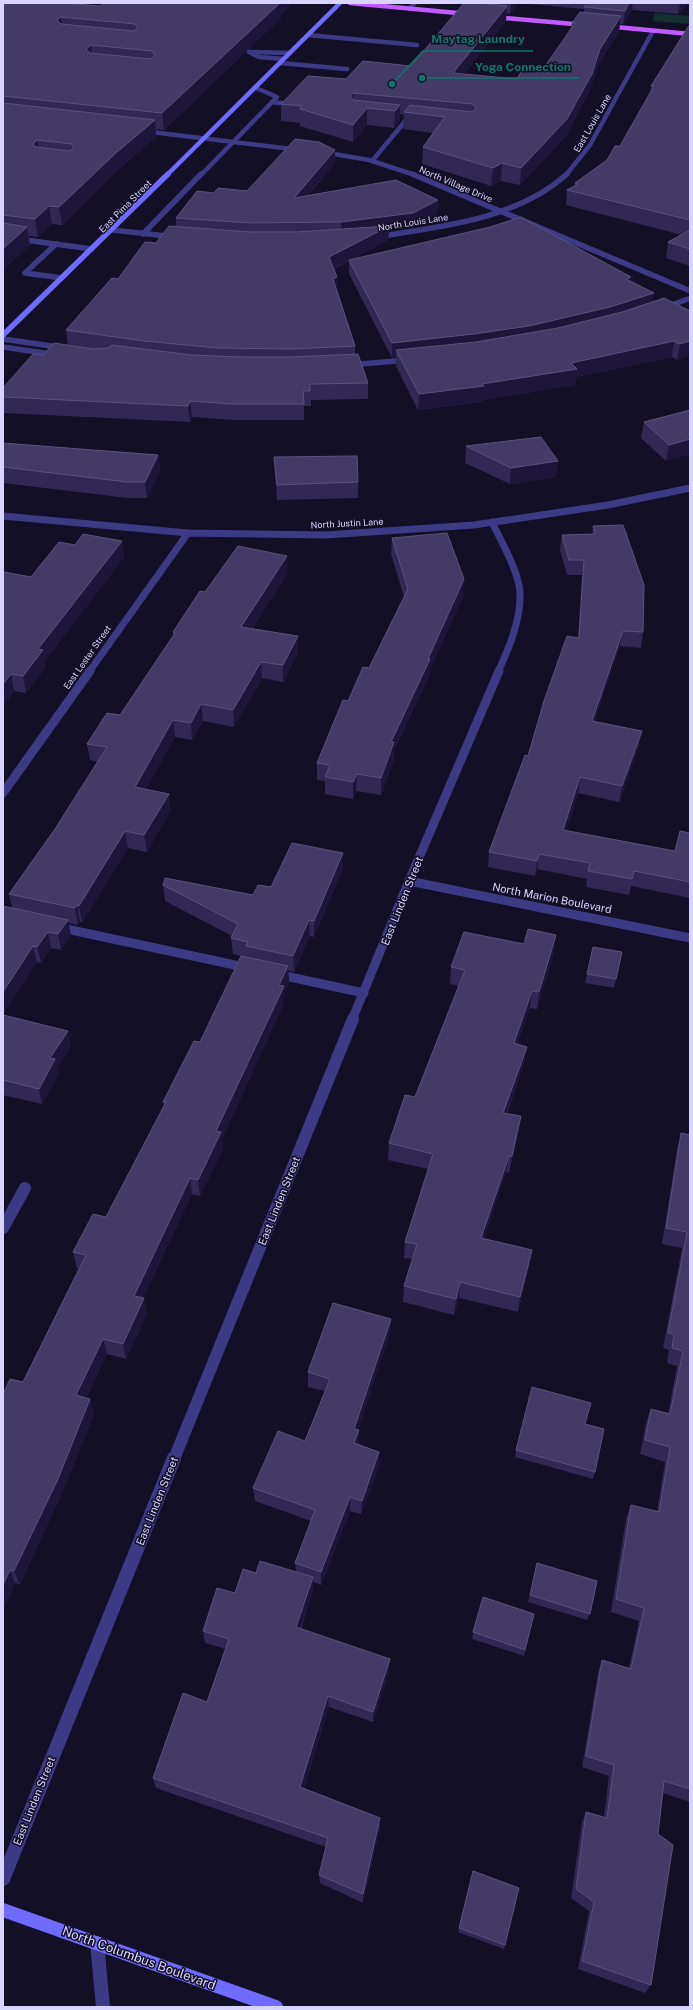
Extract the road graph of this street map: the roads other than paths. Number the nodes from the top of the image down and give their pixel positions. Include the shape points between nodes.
1 (340, 3) edge
2 (350, 3) edge
3 (415, 3) edge
4 (410, 8) junction
5 (471, 15) edge
6 (486, 16) edge
7 (594, 25) edge
8 (602, 26) edge
9 (653, 31) junction
10 (690, 34) edge
11 (308, 35) junction
12 (417, 45) dead end
13 (290, 53) junction
14 (282, 61) junction
15 (347, 69) dead end
16 (256, 88) junction
17 (272, 102) junction
18 (290, 104) edge
19 (400, 118) edge
20 (407, 118) junction
21 (414, 119) edge
22 (136, 131) edge
23 (205, 138) junction
24 (233, 142) junction
25 (306, 150) edge
26 (314, 152) edge
27 (372, 161) junction
28 (500, 212) junction
29 (112, 230) junction
30 (143, 234) junction
31 (3, 238) edge
32 (182, 238) edge
33 (370, 238) edge
34 (56, 244) junction
35 (92, 249) junction
36 (62, 278) junction
37 (689, 289) edge
38 (689, 300) edge
39 (653, 311) edge
40 (3, 335) edge
41 (3, 339) edge
42 (3, 347) edge
43 (70, 348) edge
44 (64, 356) edge
45 (414, 359) edge
46 (339, 365) edge
47 (690, 488) edge
48 (3, 516) edge
49 (492, 522) junction
50 (188, 533) junction
51 (3, 793) edge
52 (409, 881) junction
53 (49, 925) edge
54 (690, 938) edge
55 (364, 993) junction
56 (25, 1188) dead end
57 (3, 1228) edge
58 (3, 1878) edge
59 (3, 1910) edge
60 (97, 1943) junction
61 (103, 2007) edge
62 (276, 2007) edge

1 - 11 street, East Pima Street
2 - 4 main road
3 - 4 street
4 - 5 main road
6 - 7 main road
8 - 9 main road
9 - 10 main road
9 - 28 street, East Louis Lane via 584,155 559,182
11 - 12 street
11 - 13 street, East Pima Street
13 - 14 street, East Pima Street
13 - 14 street via 249,52 259,57
14 - 15 street
14 - 16 street, East Pima Street
16 - 17 street via 277,97
16 - 23 street, East Pima Street
17 - 18 street
17 - 24 street
19 - 20 street
20 - 21 street
20 - 27 street
22 - 23 street
23 - 24 street
23 - 29 street, East Pima Street
24 - 25 street
24 - 30 street
26 - 27 street, North Village Drive
27 - 28 street, North Village Drive via 407,172
28 - 33 street, North Louis Lane via 446,226
28 - 37 street, North Village Drive
29 - 30 street
29 - 35 street, East Pima Street
30 - 32 street
31 - 34 street
34 - 35 street
34 - 36 street via 25,273
35 - 36 street, East Pima Street
36 - 40 street, East Pima Street
37 - 38 street via 683,294
38 - 39 street
41 - 43 street
42 - 44 street
45 - 46 street
47 - 49 street, North Justin Lane via 608,505
48 - 50 street, North Justin Lane
49 - 50 street, North Justin Lane via 326,535
49 - 52 street, East Linden Street via 511,562 520,592 518,619 503,661
50 - 51 street, East Lester Street
52 - 54 street, North Marion Boulevard
52 - 55 street, East Linden Street
53 - 55 street
55 - 58 street, East Linden Street
56 - 57 street
59 - 60 street, North Columbus Boulevard
60 - 61 street
60 - 62 street, North Columbus Boulevard

